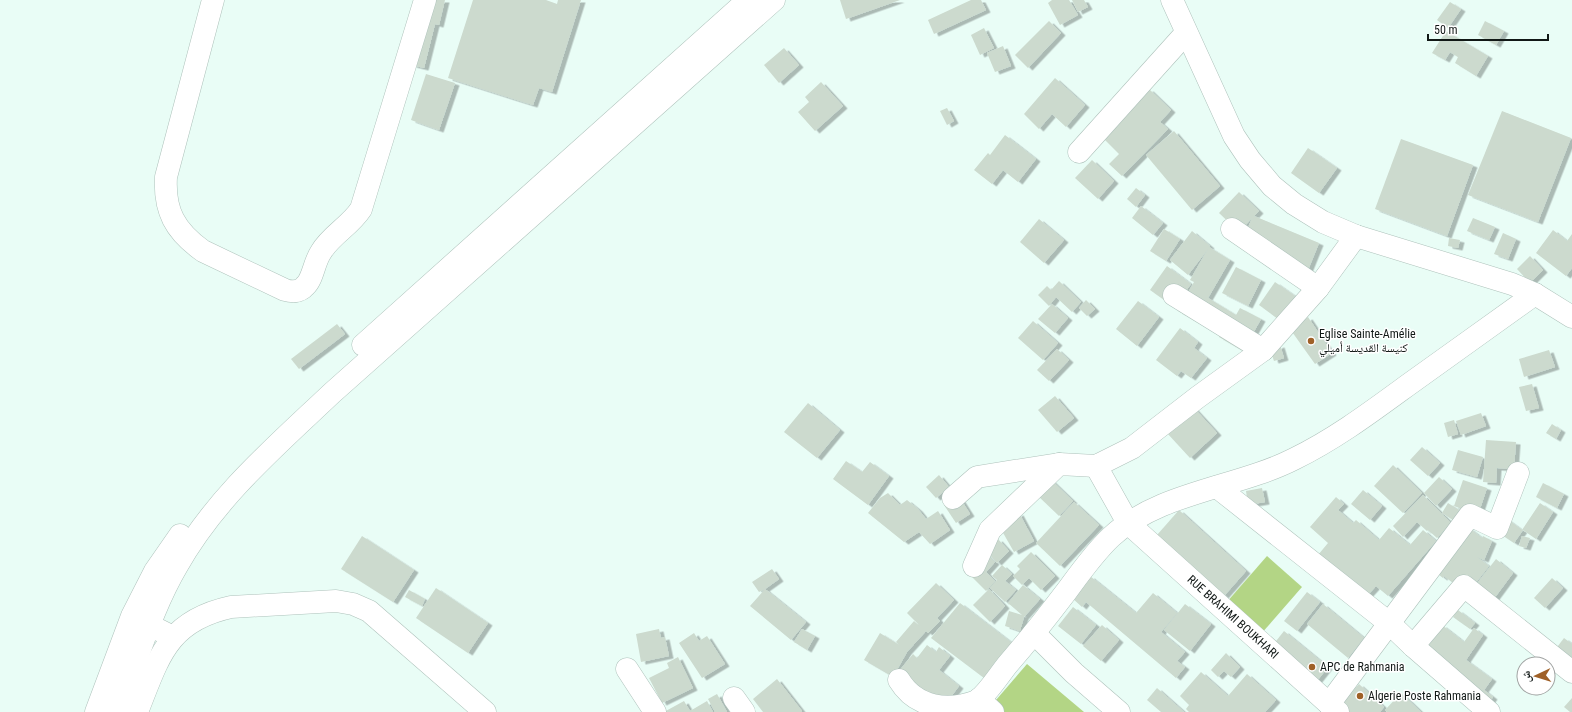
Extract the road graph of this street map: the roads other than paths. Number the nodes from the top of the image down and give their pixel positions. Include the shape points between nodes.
1 (213, 0) edge
2 (425, 0) edge
3 (748, 0) edge
4 (774, 0) edge
5 (1172, 0) edge
6 (1186, 33) junction
7 (1080, 152) dead end
8 (1232, 229) dead end
9 (1356, 236) junction
10 (1318, 288) junction
11 (1535, 294) junction
12 (1174, 295) dead end
13 (1572, 317) edge
14 (1263, 350) junction
15 (1059, 464) junction
16 (1096, 466) junction
17 (1518, 473) dead end
18 (1218, 487) junction
19 (953, 498) dead end
20 (1128, 523) junction
21 (974, 566) dead end
22 (140, 620) junction
23 (1389, 623) junction
24 (1034, 633) junction
25 (174, 637) junction
26 (1413, 646) junction
27 (627, 669) dead end
28 (1572, 672) edge
29 (899, 680) dead end
30 (986, 706) edge
31 (1333, 708) edge
32 (96, 712) edge
33 (116, 712) edge
34 (137, 712) edge
35 (485, 712) edge
36 (654, 712) edge
37 (1118, 712) edge
38 (1489, 712) edge

1 - 2 street via 166,177 167,206 180,232 197,246 285,290 294,292 306,286 321,251 361,209
3 - 22 street via 270,431 198,509 155,571
4 - 22 street via 338,387 269,453 200,529
5 - 6 street
6 - 7 street
6 - 9 street via 1234,136 1250,160 1272,186 1294,204 1323,222
8 - 10 street
9 - 10 street
9 - 11 street via 1512,284
10 - 14 street
11 - 13 street
11 - 18 street via 1340,434 1269,471
12 - 14 street
14 - 16 street via 1132,448
15 - 16 street
15 - 19 street via 977,477
15 - 21 street via 990,530
16 - 20 street, RUE BRAHIMI BOUKHARI
17 - 23 street via 1496,528 1470,515
18 - 20 street via 1162,505
18 - 23 street
20 - 24 street via 1099,549
20 - 31 street, RUE BRAHIMI BOUKHARI
22 - 25 street
22 - 32 street
22 - 33 street via 134,668
23 - 26 street
23 - 31 street
24 - 30 street
24 - 37 street
25 - 34 street via 156,662
25 - 35 street via 200,617 231,608 336,602 353,604 369,611
26 - 28 street via 1464,586
26 - 38 street
27 - 36 street
29 - 30 street via 911,697 929,707 950,710

